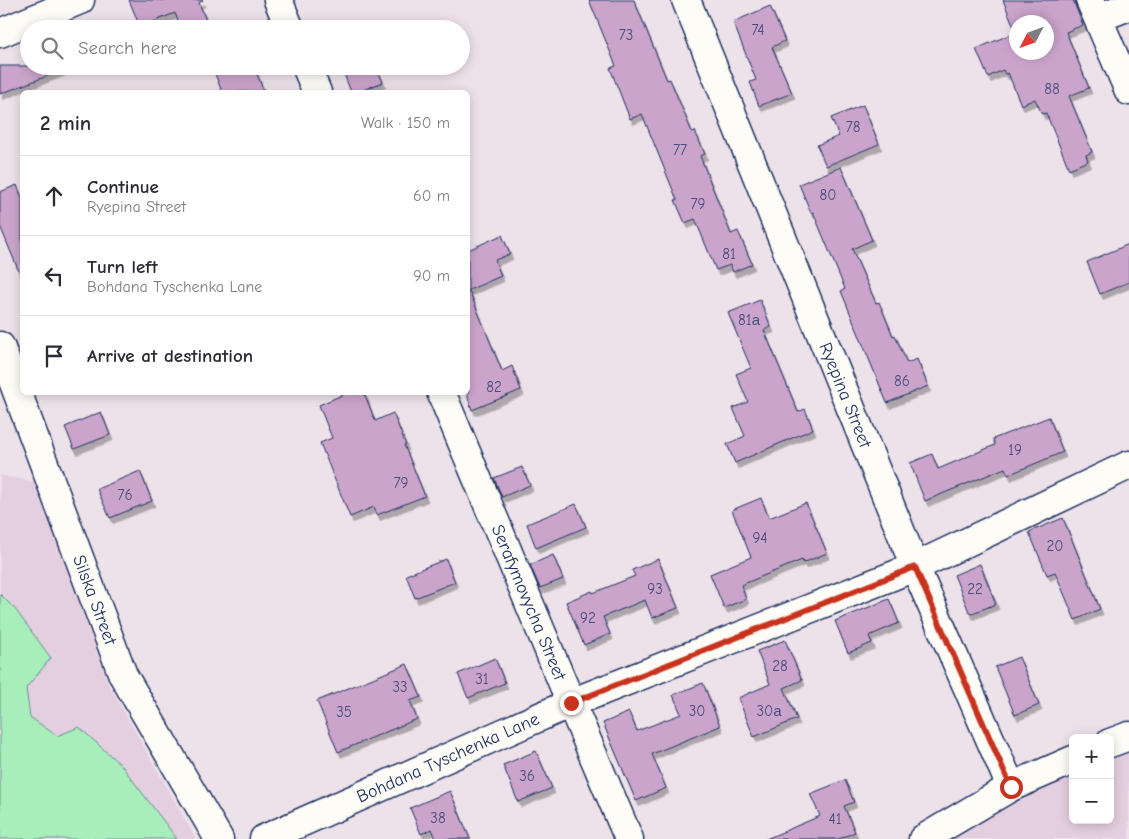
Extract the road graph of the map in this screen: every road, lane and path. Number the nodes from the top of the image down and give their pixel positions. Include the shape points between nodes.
1 (80, 0) edge
2 (278, 0) edge
3 (686, 0) edge
4 (1129, 6) edge
5 (1094, 9) edge
6 (32, 20) edge
7 (286, 20) edge
8 (20, 25) edge
9 (0, 33) edge
10 (310, 75) edge
11 (316, 90) edge
12 (1129, 91) edge
13 (0, 346) edge
14 (443, 395) edge
15 (1129, 465) edge
16 (915, 567) junction
17 (571, 703) junction
18 (1129, 736) edge
19 (1114, 742) edge
20 (1069, 762) edge
21 (1011, 787) junction
22 (219, 839) edge
23 (264, 839) edge
24 (629, 839) edge
25 (923, 839) edge

1 - 6 street
2 - 7 street
3 - 16 street, Ryepina Street
4 - 5 street
5 - 12 street
8 - 9 street
10 - 11 street
13 - 22 street, Silska Street via 124,675
14 - 17 street, Serafymovycha Street
15 - 16 street, Bohdana Tyschenka Lane
16 - 17 street, Bohdana Tyschenka Lane
16 - 21 street, Ryepina Street
17 - 23 street, Bohdana Tyschenka Lane
17 - 24 street, Serafymovycha Street
18 - 19 street
20 - 21 street
21 - 25 street

